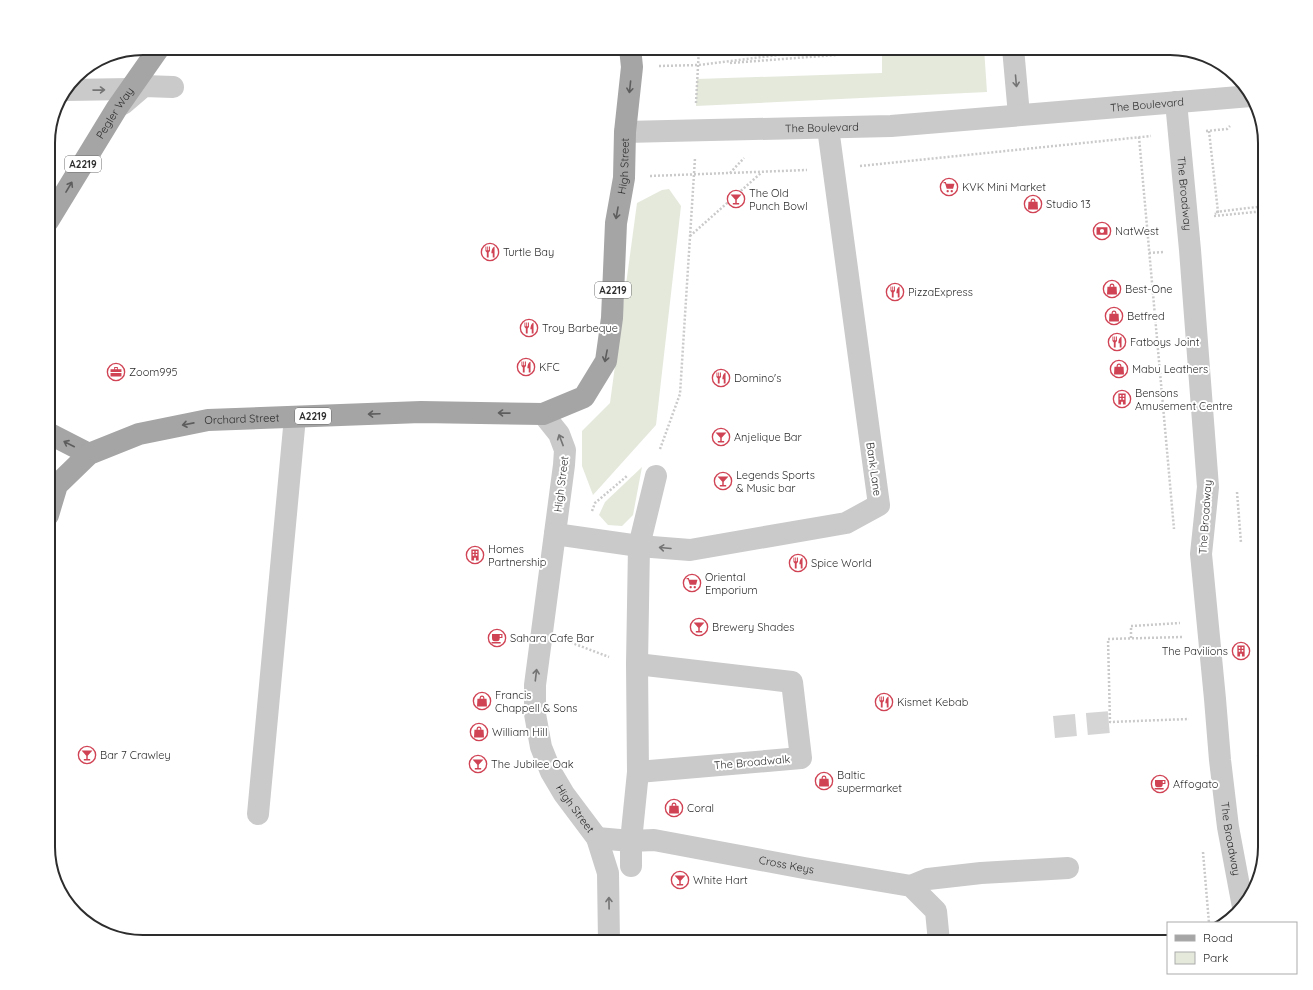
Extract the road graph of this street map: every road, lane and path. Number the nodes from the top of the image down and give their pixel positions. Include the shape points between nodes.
1 (154, 55) edge
2 (699, 55) edge
3 (779, 55) edge
4 (833, 55) edge
5 (1014, 55) edge
6 (631, 57) edge
7 (698, 65) junction
8 (173, 87) dead end
9 (131, 89) junction
10 (72, 90) edge
11 (1245, 97) edge
12 (1176, 102) junction
13 (117, 108) junction
14 (1019, 115) junction
15 (828, 128) junction
16 (1209, 130) dead end
17 (625, 132) junction
18 (696, 132) junction
19 (834, 169) junction
20 (761, 172) junction
21 (1258, 207) edge
22 (55, 210) edge
23 (1218, 212) junction
24 (1258, 212) edge
25 (1187, 215) junction
26 (690, 236) junction
27 (543, 414) junction
28 (295, 417) junction
29 (55, 436) edge
30 (655, 451) dead end
31 (90, 454) junction
32 (632, 471) dead end
33 (656, 476) dead end
34 (55, 492) edge
35 (554, 534) junction
36 (1175, 534) dead end
37 (580, 537) junction
38 (639, 546) junction
39 (1183, 623) dead end
40 (542, 629) junction
41 (1184, 637) dead end
42 (1131, 638) junction
43 (568, 641) junction
44 (568, 649) dead end
45 (637, 664) junction
46 (1192, 719) dead end
47 (638, 772) junction
48 (258, 814) dead end
49 (597, 838) junction
50 (631, 841) junction
51 (1202, 847) dead end
52 (631, 866) dead end
53 (1068, 868) dead end
54 (911, 886) junction
55 (1241, 899) edge
56 (1209, 922) edge
57 (610, 935) edge
58 (938, 935) edge

1 - 9 main road, Pegler Way / A2219
2 - 7 path
3 - 7 path
4 - 7 path
5 -> 14 street
6 - 7 path
6 -> 17 main road, High Street / A2219
7 - 18 path
8 - 13 street via 144,86
10 -> 9 street
9 - 13 main road, Pegler Way / A2219
11 - 12 street, The Boulevard
12 - 14 street, The Boulevard
12 - 25 street, The Broadway
22 -> 13 main road, Pegler Way / A2219
14 - 15 street, The Boulevard via 891,126
15 - 18 street, The Boulevard
15 - 19 street, Bank Lane
16 - 23 path
17 - 18 street, The Boulevard
17 -> 27 main road, High Street / A2219 via 624,178 616,223 612,318 606,362 584,397
19 - 20 path
19 - 36 path via 1138,137
19 -> 38 street, Bank Lane via 879,506 846,523 690,550
20 - 26 path
20 - 26 path via 695,174
21 - 23 path
23 - 24 path via 1213,216
23 - 25 path
25 - 55 street, The Broadway via 1208,487 1201,554 1220,760 1228,827
26 - 30 path via 680,394 661,446
27 -> 28 main road, Orchard Street / A2219 via 421,412
35 -> 27 street, High Street via 565,450 559,434
28 -> 31 main road, Orchard Street / A2219 via 208,420 139,434
28 - 48 street
31 -> 29 main road
31 - 34 main road, A2219 via 57,485
32 - 37 path via 595,503
33 - 38 street
35 - 37 street, Bank Lane
35 - 40 street, High Street
37 - 38 street, Bank Lane
38 - 45 street
39 - 42 path via 1131,626
40 - 43 path
49 -> 40 street, High Street via 550,772 541,747 535,714 535,685
41 - 42 path
42 - 46 path via 1108,639 1110,722
43 - 44 path
43 - 45 path
45 - 47 street
45 - 47 street, The Broadwalk via 792,682 801,758
47 - 50 street
49 - 50 street, Cross Keys
57 -> 49 street, High Street via 608,873
50 - 52 street
50 - 54 street, Cross Keys via 654,840
51 - 56 path
53 - 54 street via 928,879
54 - 58 street via 936,911

